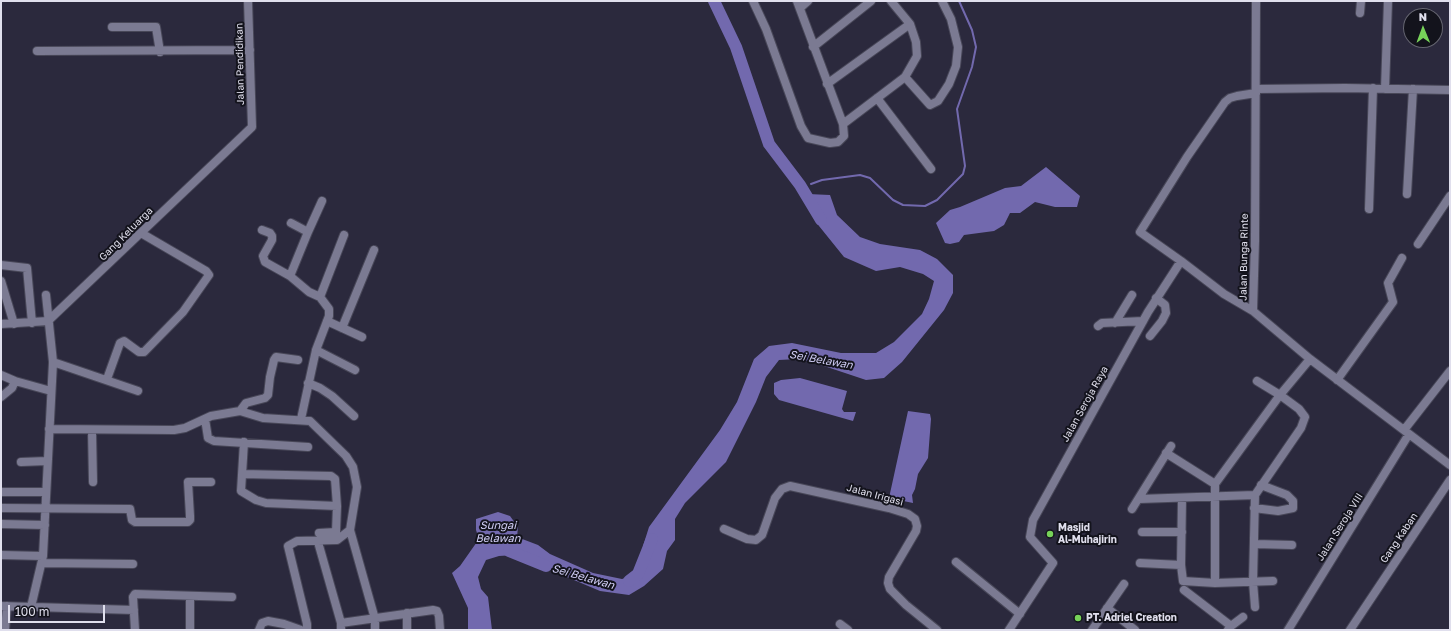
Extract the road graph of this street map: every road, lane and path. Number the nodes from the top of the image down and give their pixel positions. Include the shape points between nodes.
1 (248, 1) edge
2 (753, 1) edge
3 (808, 1) edge
4 (871, 1) edge
5 (891, 1) edge
6 (942, 1) edge
7 (1256, 1) edge
8 (1361, 1) edge
9 (1388, 1) edge
10 (798, 4) edge
11 (1360, 13) dead end
12 (910, 24) junction
13 (112, 27) dead end
14 (813, 47) junction
15 (250, 50) junction
16 (37, 51) dead end
17 (160, 52) junction
18 (904, 77) junction
19 (827, 84) junction
20 (1373, 88) junction
21 (1385, 89) junction
22 (1413, 89) junction
23 (1450, 90) edge
24 (1256, 91) junction
25 (878, 98) junction
26 (843, 124) junction
27 (252, 127) joint
28 (931, 168) dead end
29 (1407, 194) dead end
30 (1450, 196) edge
31 (322, 200) dead end
32 (1368, 209) dead end
33 (291, 223) dead end
34 (262, 230) dead end
35 (308, 232) junction
36 (141, 233) junction
37 (344, 235) dead end
38 (1418, 244) dead end
39 (374, 250) dead end
40 (1402, 258) dead end
41 (1181, 261) junction
42 (1, 265) edge
43 (290, 276) junction
44 (1, 280) edge
45 (46, 295) dead end
46 (1132, 295) dead end
47 (320, 297) junction
48 (1156, 298) junction
49 (1253, 311) junction
50 (48, 321) junction
51 (327, 321) junction
52 (1143, 322) junction
53 (32, 323) junction
54 (1115, 323) junction
55 (1, 324) edge
56 (14, 324) junction
57 (1098, 326) dead end
58 (342, 328) junction
59 (1150, 336) dead end
60 (362, 337) dead end
61 (316, 350) junction
62 (1310, 359) junction
63 (298, 360) dead end
64 (53, 362) junction
65 (355, 370) dead end
66 (1450, 371) edge
67 (1, 375) edge
68 (107, 379) junction
69 (1337, 380) junction
70 (15, 381) junction
71 (1257, 381) dead end
72 (308, 383) junction
73 (51, 391) junction
74 (138, 391) dead end
75 (1280, 395) junction
76 (1, 397) edge
77 (240, 411) junction
78 (354, 416) dead end
79 (205, 419) junction
80 (301, 419) junction
81 (49, 429) junction
82 (92, 430) junction
83 (1406, 432) junction
84 (244, 442) junction
85 (1171, 446) dead end
86 (308, 447) dead end
87 (1166, 453) junction
88 (47, 461) junction
89 (21, 462) dead end
90 (1450, 465) edge
91 (242, 474) junction
92 (1450, 480) edge
93 (93, 482) dead end
94 (211, 482) dead end
95 (1215, 484) junction
96 (1260, 485) junction
97 (1, 492) edge
98 (46, 492) junction
99 (1256, 495) junction
100 (1182, 498) junction
101 (1214, 498) junction
102 (1139, 499) junction
103 (337, 506) junction
104 (1, 508) edge
105 (46, 508) junction
106 (1254, 508) junction
107 (1132, 509) dead end
108 (1, 524) edge
109 (45, 525) junction
110 (724, 529) dead end
111 (350, 530) junction
112 (1142, 532) dead end
113 (1182, 532) junction
114 (318, 538) junction
115 (1255, 544) junction
116 (1292, 545) dead end
117 (1, 555) edge
118 (43, 560) junction
119 (956, 562) dead end
120 (1140, 563) dead end
121 (133, 564) dead end
122 (1181, 564) junction
123 (1273, 581) dead end
124 (1253, 582) junction
125 (1215, 583) junction
126 (1124, 584) dead end
127 (1184, 590) dead end
128 (190, 596) junction
129 (232, 597) dead end
130 (4, 606) edge
131 (31, 607) junction
132 (1255, 607) dead end
133 (1107, 608) junction
134 (134, 610) junction
135 (407, 613) junction
136 (1020, 614) junction
137 (1243, 617) dead end
138 (375, 619) junction
139 (840, 624) dead end
140 (341, 627) edge
141 (1230, 628) edge
142 (6, 630) edge
143 (135, 630) edge
144 (190, 630) edge
145 (259, 630) edge
146 (301, 630) edge
147 (307, 630) edge
148 (375, 630) edge
149 (407, 630) edge
150 (440, 630) edge
151 (848, 630) edge
152 (937, 630) edge
153 (1009, 630) edge
154 (1092, 630) edge
155 (1135, 630) edge
156 (1288, 630) edge
157 (1350, 630) edge

1 - 15 street, Jalan Pendidikan
2 - 26 street via 766,29 801,126 808,138 830,143 838,142 844,136
3 - 10 street
4 - 14 street
5 - 12 street
6 - 18 street via 951,19 958,47 956,66 949,84 938,101 930,105
7 - 24 street, Jalan Bunga Rinte
8 - 11 street
9 - 21 street
10 - 14 street
12 - 18 street via 916,42 917,56
12 - 19 street
13 - 17 street via 156,27
14 - 19 street
15 - 17 street
15 - 27 street, Jalan Pendidikan
16 - 17 street
18 - 25 street
19 - 26 street
20 - 21 street
20 - 24 street
20 - 32 street
21 - 22 street
22 - 23 street
22 - 29 street
24 - 41 street via 1230,98 1225,102 1140,232
24 - 49 street, Jalan Bunga Rinte
25 - 26 street
25 - 28 street
27 - 36 street, Gang Keluarga
30 - 38 street
31 - 35 street
33 - 35 street
34 - 43 street via 272,236 262,259
35 - 43 street
36 - 50 street, Gang Keluarga
36 - 68 street via 209,275 183,312 144,352 139,352 124,342 120,343
37 - 47 street
39 - 58 street
40 - 69 street via 1388,283 1393,302
41 - 48 street, Jalan Seroja Raya
41 - 49 street via 1224,294
42 - 53 street via 27,268
43 - 47 street via 309,292
44 - 56 street
45 - 50 street
46 - 54 street
47 - 51 street via 329,309
48 - 52 street, Jalan Seroja Raya
48 - 59 street via 1165,305 1166,313
49 - 62 street, Jalan Bunga Rinte
50 - 53 street
50 - 64 street
51 - 58 street
51 - 61 street
52 - 54 street
52 - 136 street, Jalan Seroja Raya via 1033,520 1030,537 1053,563
53 - 56 street
54 - 57 street via 1102,323
55 - 56 street
58 - 60 street
61 - 65 street
61 - 72 street
62 - 69 street, Jalan Bunga Rinte
62 - 75 street
63 - 77 street via 276,357 268,395 246,403
64 - 68 street
64 - 73 street
66 - 83 street, Jalan Seroja VIII
67 - 70 street
68 - 74 street
69 - 83 street, Jalan Bunga Rinte
70 - 73 street
70 - 76 street via 12,388
71 - 75 street
72 - 78 street via 332,396
72 - 80 street
73 - 81 street
75 - 95 street
75 - 96 street via 1303,414 1304,422
77 - 79 street via 221,413
77 - 80 street via 263,418
79 - 82 street via 174,430
79 - 84 street via 206,432 210,439
80 - 111 street via 315,424 346,456 353,467 357,487
81 - 82 street
81 - 88 street
82 - 93 street
83 - 90 street, Jalan Bunga Rinte
83 - 156 street, Jalan Seroja VIII
84 - 86 street
84 - 91 street
85 - 87 street
87 - 95 street
87 - 102 street
88 - 89 street
88 - 98 street
91 - 103 street via 241,492 266,504
91 - 103 street via 331,476 335,479
92 - 157 street, Gang Kaban
94 - 105 street via 188,482 188,522 135,522 132,520 130,509
95 - 101 street
96 - 99 street
96 - 106 street via 1287,495 1293,501 1293,508 1278,511
97 - 98 street
98 - 105 street
99 - 101 street
99 - 106 street
100 - 101 street
100 - 102 street
100 - 113 street
101 - 125 street
102 - 107 street
103 - 114 street via 336,532
104 - 105 street
105 - 109 street
106 - 115 street
108 - 109 street
109 - 118 street
110 - 152 street, Jalan Irigasi via 747,540 756,540 762,536 775,498 782,489 790,486 908,514 915,519 916,531 888,583 890,589 906,605
111 - 114 street via 337,540
111 - 138 street
112 - 113 street
113 - 122 street
114 - 140 street
114 - 147 street via 297,541 288,546
115 - 116 street
115 - 124 street
117 - 118 street
118 - 121 street
118 - 131 street
119 - 136 street
120 - 122 street
122 - 125 street via 1183,581
123 - 124 street
124 - 125 street
124 - 132 street
126 - 133 street
127 - 141 street
128 - 129 street
128 - 134 street via 135,594
128 - 144 street
130 - 131 street
130 - 142 street
131 - 134 street
133 - 154 street
133 - 155 street
134 - 143 street
135 - 138 street
135 - 149 street
135 - 150 street via 437,611
136 - 153 street, Jalan Seroja Raya
137 - 141 street
138 - 140 street
138 - 148 street
139 - 151 street
145 - 146 street via 262,623 268,622

